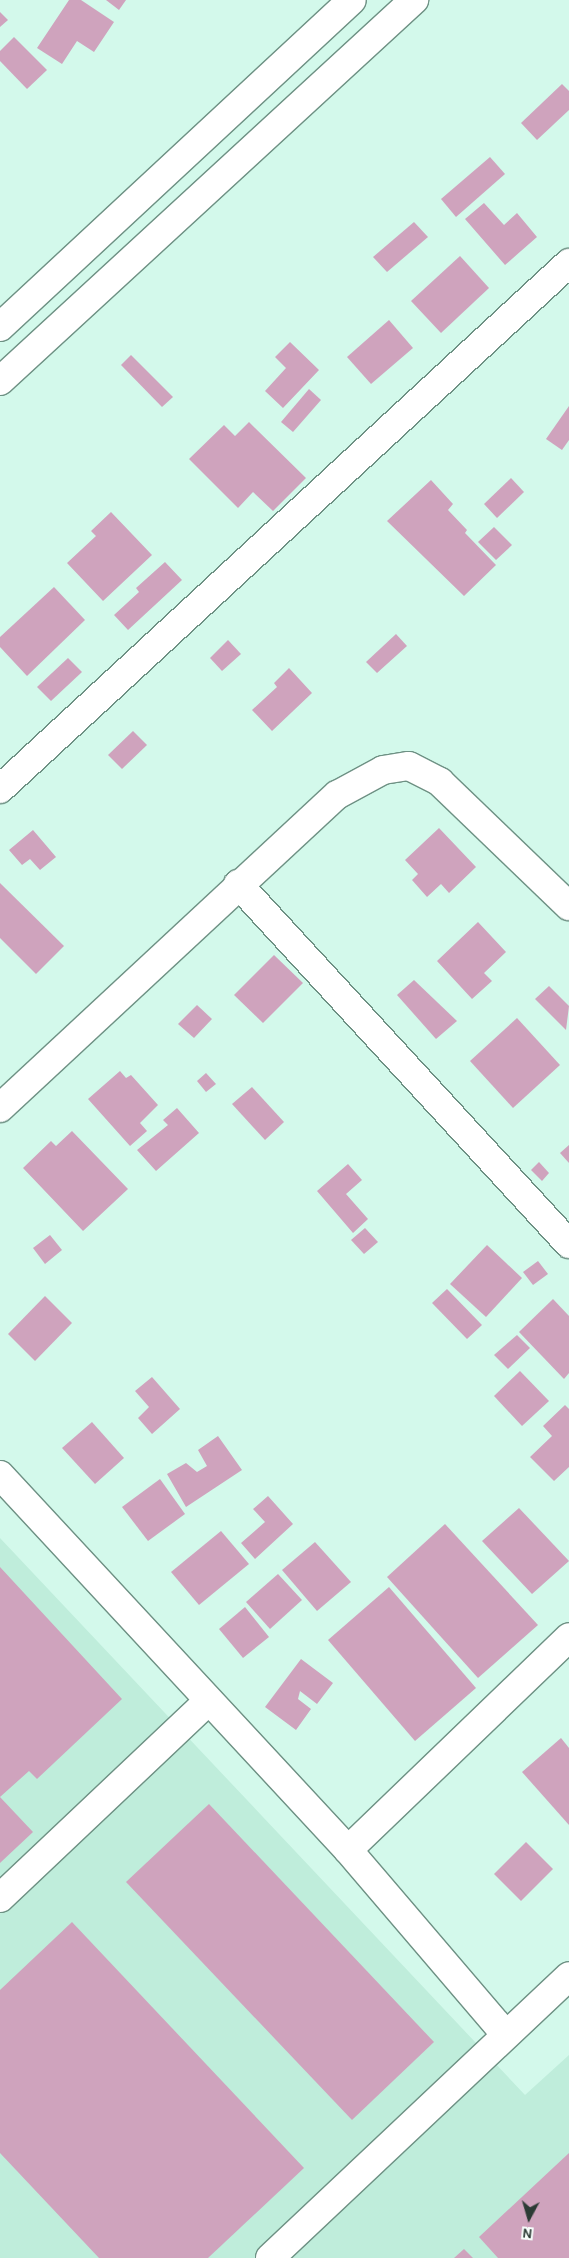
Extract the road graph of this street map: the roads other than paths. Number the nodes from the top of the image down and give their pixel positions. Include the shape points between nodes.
1 (352, 0) edge
2 (414, 0) edge
3 (569, 264) edge
4 (0, 327) edge
5 (0, 381) edge
6 (0, 789) edge
7 (238, 884) junction
8 (569, 906) edge
9 (0, 1108) edge
10 (569, 1244) edge
11 (0, 1474) edge
12 (569, 1637) edge
13 (207, 1702) junction
14 (348, 1850) junction
15 (0, 1898) edge
16 (569, 1976) edge
17 (506, 2035) junction
18 (270, 2258) edge

1 - 4 street
2 - 5 street
3 - 6 street
7 - 8 street via 337,795 383,770 409,766 440,782
7 - 9 street
7 - 10 street
11 - 13 street
12 - 14 street
13 - 14 street
13 - 15 street
14 - 17 street
16 - 17 street
17 - 18 street

